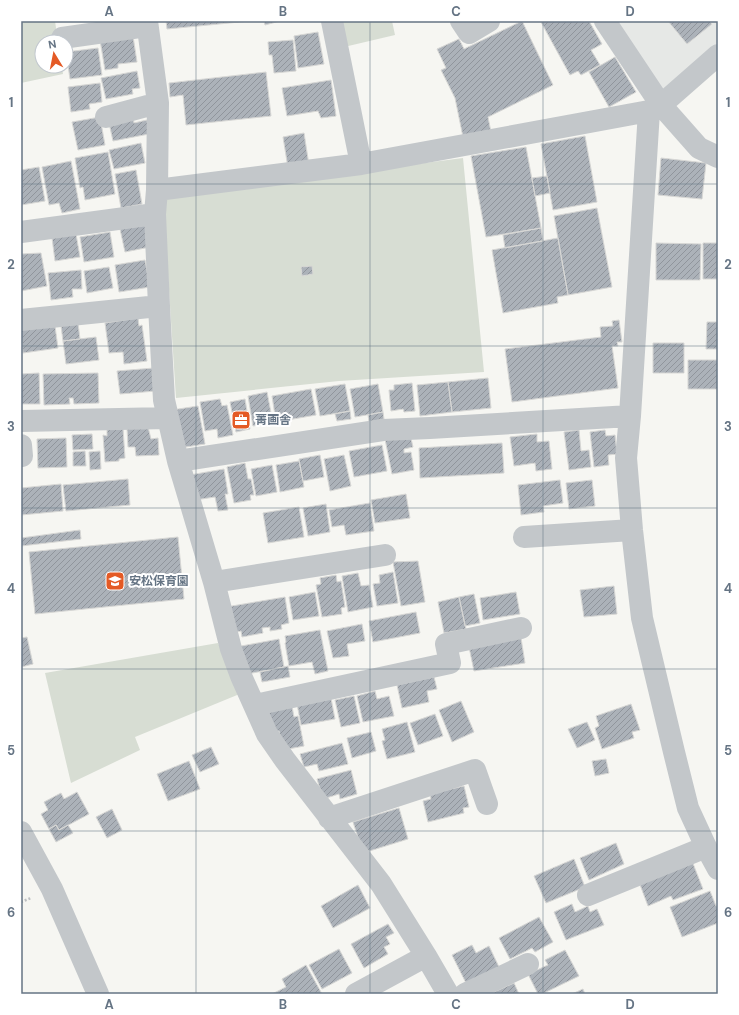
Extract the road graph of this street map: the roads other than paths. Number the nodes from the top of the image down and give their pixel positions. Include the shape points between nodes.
1 (332, 21) edge
2 (461, 21) edge
3 (489, 21) edge
4 (605, 21) edge
5 (147, 23) edge
6 (74, 36) edge
7 (718, 54) edge
8 (158, 103) junction
9 (655, 108) junction
10 (106, 117) dead end
11 (718, 157) edge
12 (361, 164) junction
13 (157, 190) junction
14 (155, 214) junction
15 (21, 232) edge
16 (159, 306) junction
17 (21, 320) edge
18 (630, 416) junction
19 (168, 418) junction
20 (21, 422) edge
21 (178, 461) junction
22 (632, 530) junction
23 (524, 537) dead end
24 (385, 555) dead end
25 (214, 582) junction
26 (521, 628) dead end
27 (255, 705) junction
28 (487, 804) dead end
29 (329, 818) junction
30 (21, 832) edge
31 (706, 847) junction
32 (718, 869) edge
33 (588, 895) dead end
34 (426, 956) junction
35 (528, 964) dead end
36 (98, 994) edge
37 (356, 994) edge
38 (448, 994) edge
39 (465, 994) edge

1 - 12 street
2 - 3 street via 469,33
4 - 9 street
5 - 6 street
5 - 8 street
7 - 9 street
8 - 10 street
8 - 13 street
9 - 11 street via 699,148
9 - 12 street
9 - 18 street
12 - 13 street
13 - 14 street
14 - 15 street
14 - 16 street
16 - 17 street
16 - 19 street via 164,400
18 - 21 street via 382,430
18 - 22 street via 626,458
19 - 20 street
19 - 21 street
21 - 25 street
22 - 23 street
22 - 31 street via 642,618 688,808
24 - 25 street
25 - 27 street via 231,649
26 - 27 street via 446,644 450,663
27 - 29 street via 267,734
28 - 29 street via 475,770
29 - 34 street via 381,884
30 - 36 street via 52,889
31 - 32 street
31 - 33 street
34 - 37 street
34 - 38 street
35 - 39 street

